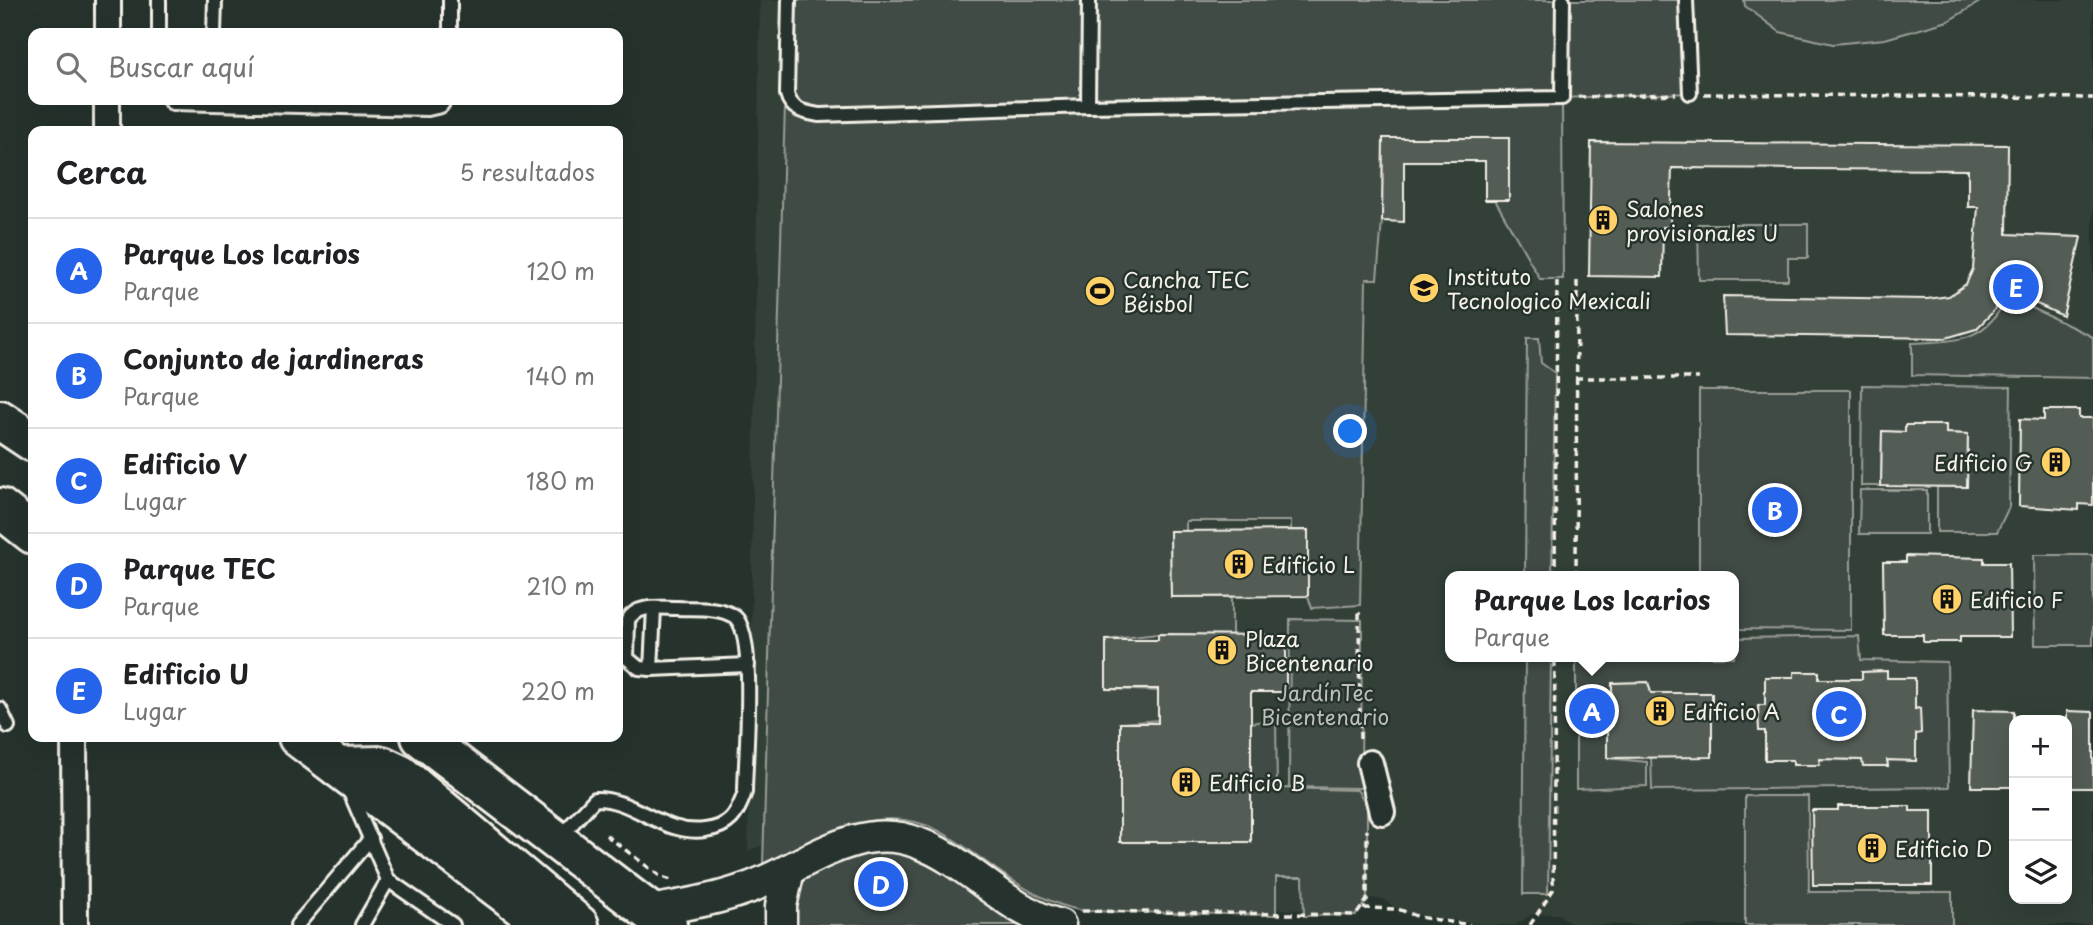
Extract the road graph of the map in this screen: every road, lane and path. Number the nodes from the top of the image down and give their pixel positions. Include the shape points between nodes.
1 (108, 0) edge
2 (159, 0) edge
3 (215, 0) edge
4 (450, 0) edge
5 (789, 0) edge
6 (1089, 0) edge
7 (1563, 0) edge
8 (1686, 0) edge
9 (108, 28) edge
10 (159, 28) edge
11 (214, 28) edge
12 (450, 28) edge
13 (1690, 93) junction
14 (1562, 98) junction
15 (2093, 98) edge
16 (107, 105) edge
17 (305, 105) edge
18 (442, 105) edge
19 (1088, 106) junction
20 (107, 126) edge
21 (1577, 278) dead end
22 (1557, 279) dead end
23 (1575, 378) junction
24 (1699, 378) dead end
25 (0, 508) edge
26 (28, 530) edge
27 (1555, 571) edge
28 (1576, 571) edge
29 (654, 608) junction
30 (1359, 612) dead end
31 (1555, 662) edge
32 (748, 664) junction
33 (650, 669) junction
34 (0, 709) edge
35 (8, 726) dead end
36 (74, 742) edge
37 (305, 742) edge
38 (428, 742) edge
39 (1365, 756) joint
40 (338, 767) junction
41 (1374, 815) joint
42 (606, 835) dead end
43 (371, 838) junction
44 (556, 840) junction
45 (789, 870) junction
46 (388, 880) junction
47 (681, 883) dead end
48 (1363, 908) junction
49 (1065, 917) edge
50 (659, 918) edge
51 (75, 925) edge
52 (297, 925) edge
53 (362, 925) edge
54 (453, 925) edge
55 (547, 925) edge
56 (579, 925) edge
57 (781, 925) edge
58 (1471, 925) edge
59 (1530, 925) edge

1 - 9 street
2 - 10 lane
3 - 11 lane
4 - 12 lane
5 - 19 lane via 787,94 790,104 807,113
6 - 19 lane
7 - 14 lane
8 - 13 lane
13 - 14 path
13 - 15 path
14 - 19 lane
16 - 20 street
17 - 18 lane via 428,109
21 - 23 path
22 - 27 path
23 - 24 path
23 - 28 path
25 - 26 main road
29 - 32 lane via 713,610 734,616 744,628
29 - 33 lane
29 - 33 lane via 632,614 625,643 631,663
30 - 39 path
31 - 59 path via 1553,890
32 - 33 lane
32 - 44 lane via 745,792 732,820 721,828 696,832 669,828 620,804 595,799
34 - 35 lane
36 - 51 street
37 - 40 main road
38 - 44 main road
39 - 41 street
40 - 43 lane
40 - 55 main road
40 - 56 main road via 382,766 401,775
41 - 48 path
42 - 47 path via 662,877
43 - 46 lane
43 - 52 lane
44 - 50 main road
45 - 49 street via 849,841 902,838 935,850 1025,911
45 - 50 street
45 - 57 street
46 - 53 lane
46 - 54 lane
48 - 49 path via 1346,916
48 - 58 path via 1398,909

